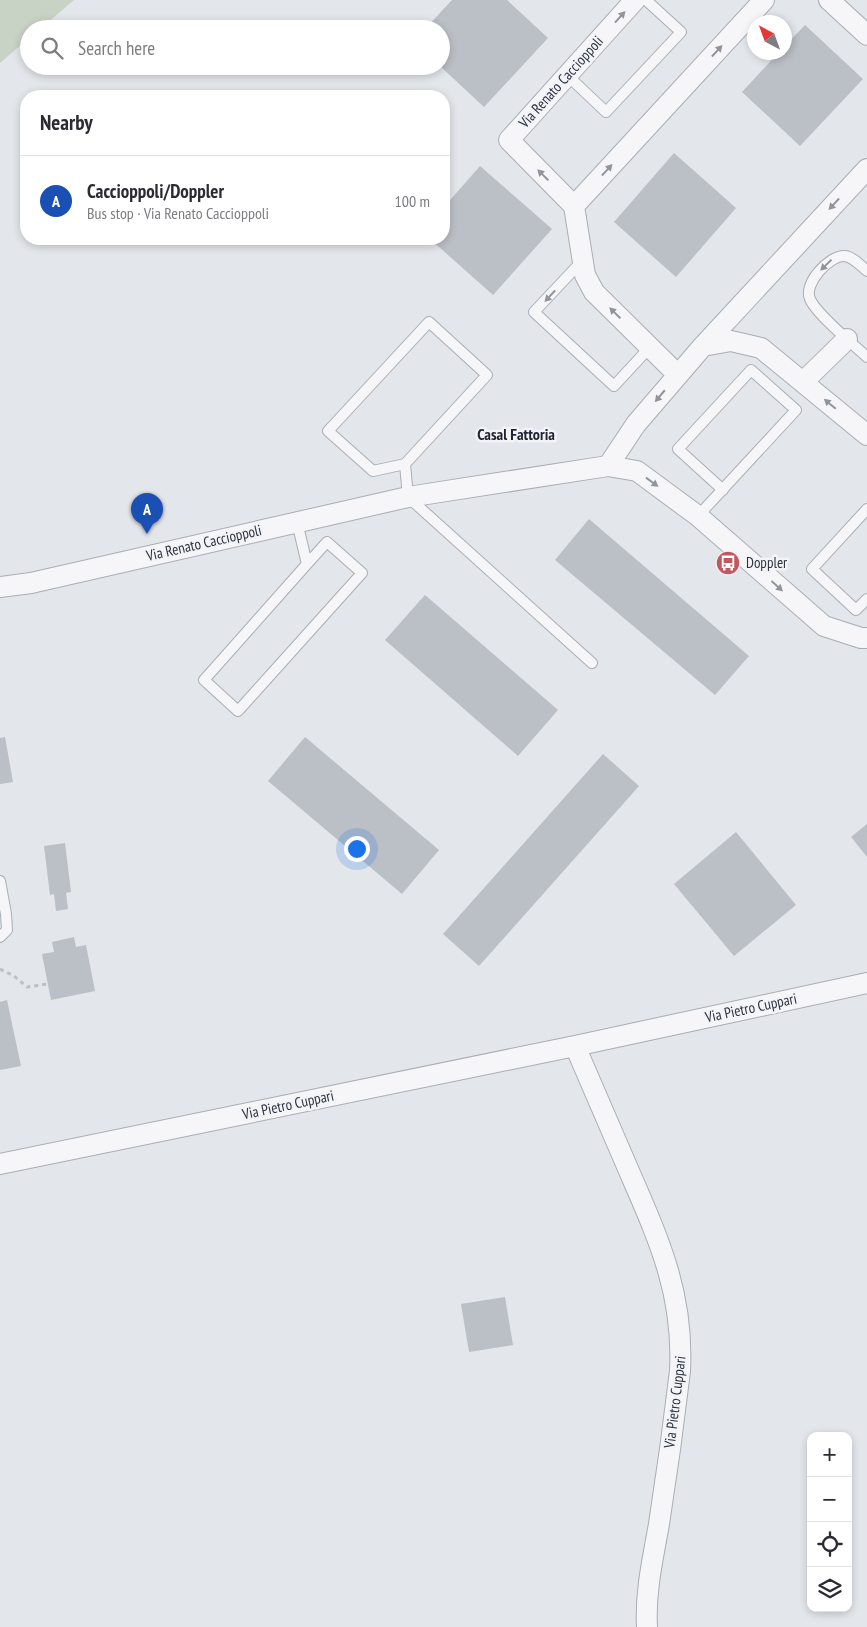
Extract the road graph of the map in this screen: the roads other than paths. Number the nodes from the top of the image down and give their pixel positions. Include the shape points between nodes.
1 (635, 0) edge
2 (646, 0) edge
3 (764, 0) edge
4 (829, 0) edge
5 (866, 31) edge
6 (567, 75) junction
7 (867, 169) edge
8 (574, 206) junction
9 (583, 260) junction
10 (867, 271) edge
11 (847, 339) junction
12 (703, 346) junction
13 (650, 347) junction
14 (867, 357) edge
15 (678, 375) junction
16 (803, 382) junction
17 (867, 435) edge
18 (405, 464) junction
19 (608, 466) junction
20 (723, 490) junction
21 (408, 498) junction
22 (867, 509) edge
23 (698, 516) junction
24 (297, 522) junction
25 (307, 564) junction
26 (0, 587) edge
27 (867, 598) edge
28 (867, 638) edge
29 (592, 663) dead end
30 (0, 881) edge
31 (0, 937) edge
32 (867, 983) edge
33 (576, 1046) junction
34 (0, 1164) edge
35 (647, 1627) edge

6 -> 1 street, Via Renato Caccioppoli
2 - 6 lane via 681,32 606,112
8 -> 3 street
4 - 5 street
8 -> 6 street, Via Renato Caccioppoli via 509,140
7 -> 12 street
8 - 9 street
13 -> 9 street via 594,292 585,274
9 -> 13 lane via 534,312 614,386
10 -> 11 lane via 850,258 837,257 809,286 811,303
11 - 14 lane
11 - 16 street
12 - 15 street
12 - 16 street via 731,341 761,348
13 - 15 street
15 -> 19 street via 636,424
17 -> 16 street
18 - 18 lane via 372,472 328,431 429,322 487,375
18 - 21 lane
19 - 21 street, Via Renato Caccioppoli
19 -> 23 street, Via Renato Caccioppoli via 637,471
20 - 20 lane via 796,410 751,370 678,449
20 - 23 lane
21 - 24 street, Via Renato Caccioppoli
21 - 29 lane
22 - 27 lane via 812,570 856,610
23 -> 28 street, Via Renato Caccioppoli via 824,626
24 - 25 lane
24 - 26 street, Via Renato Caccioppoli via 31,583
25 - 25 lane via 204,680 238,711 362,573 328,542
30 - 31 lane via 7,930
32 - 33 street, Via Pietro Cuppari
33 - 34 street, Via Pietro Cuppari
33 - 35 street, Via Pietro Cuppari via 658,1238 678,1310 680,1371 649,1580

